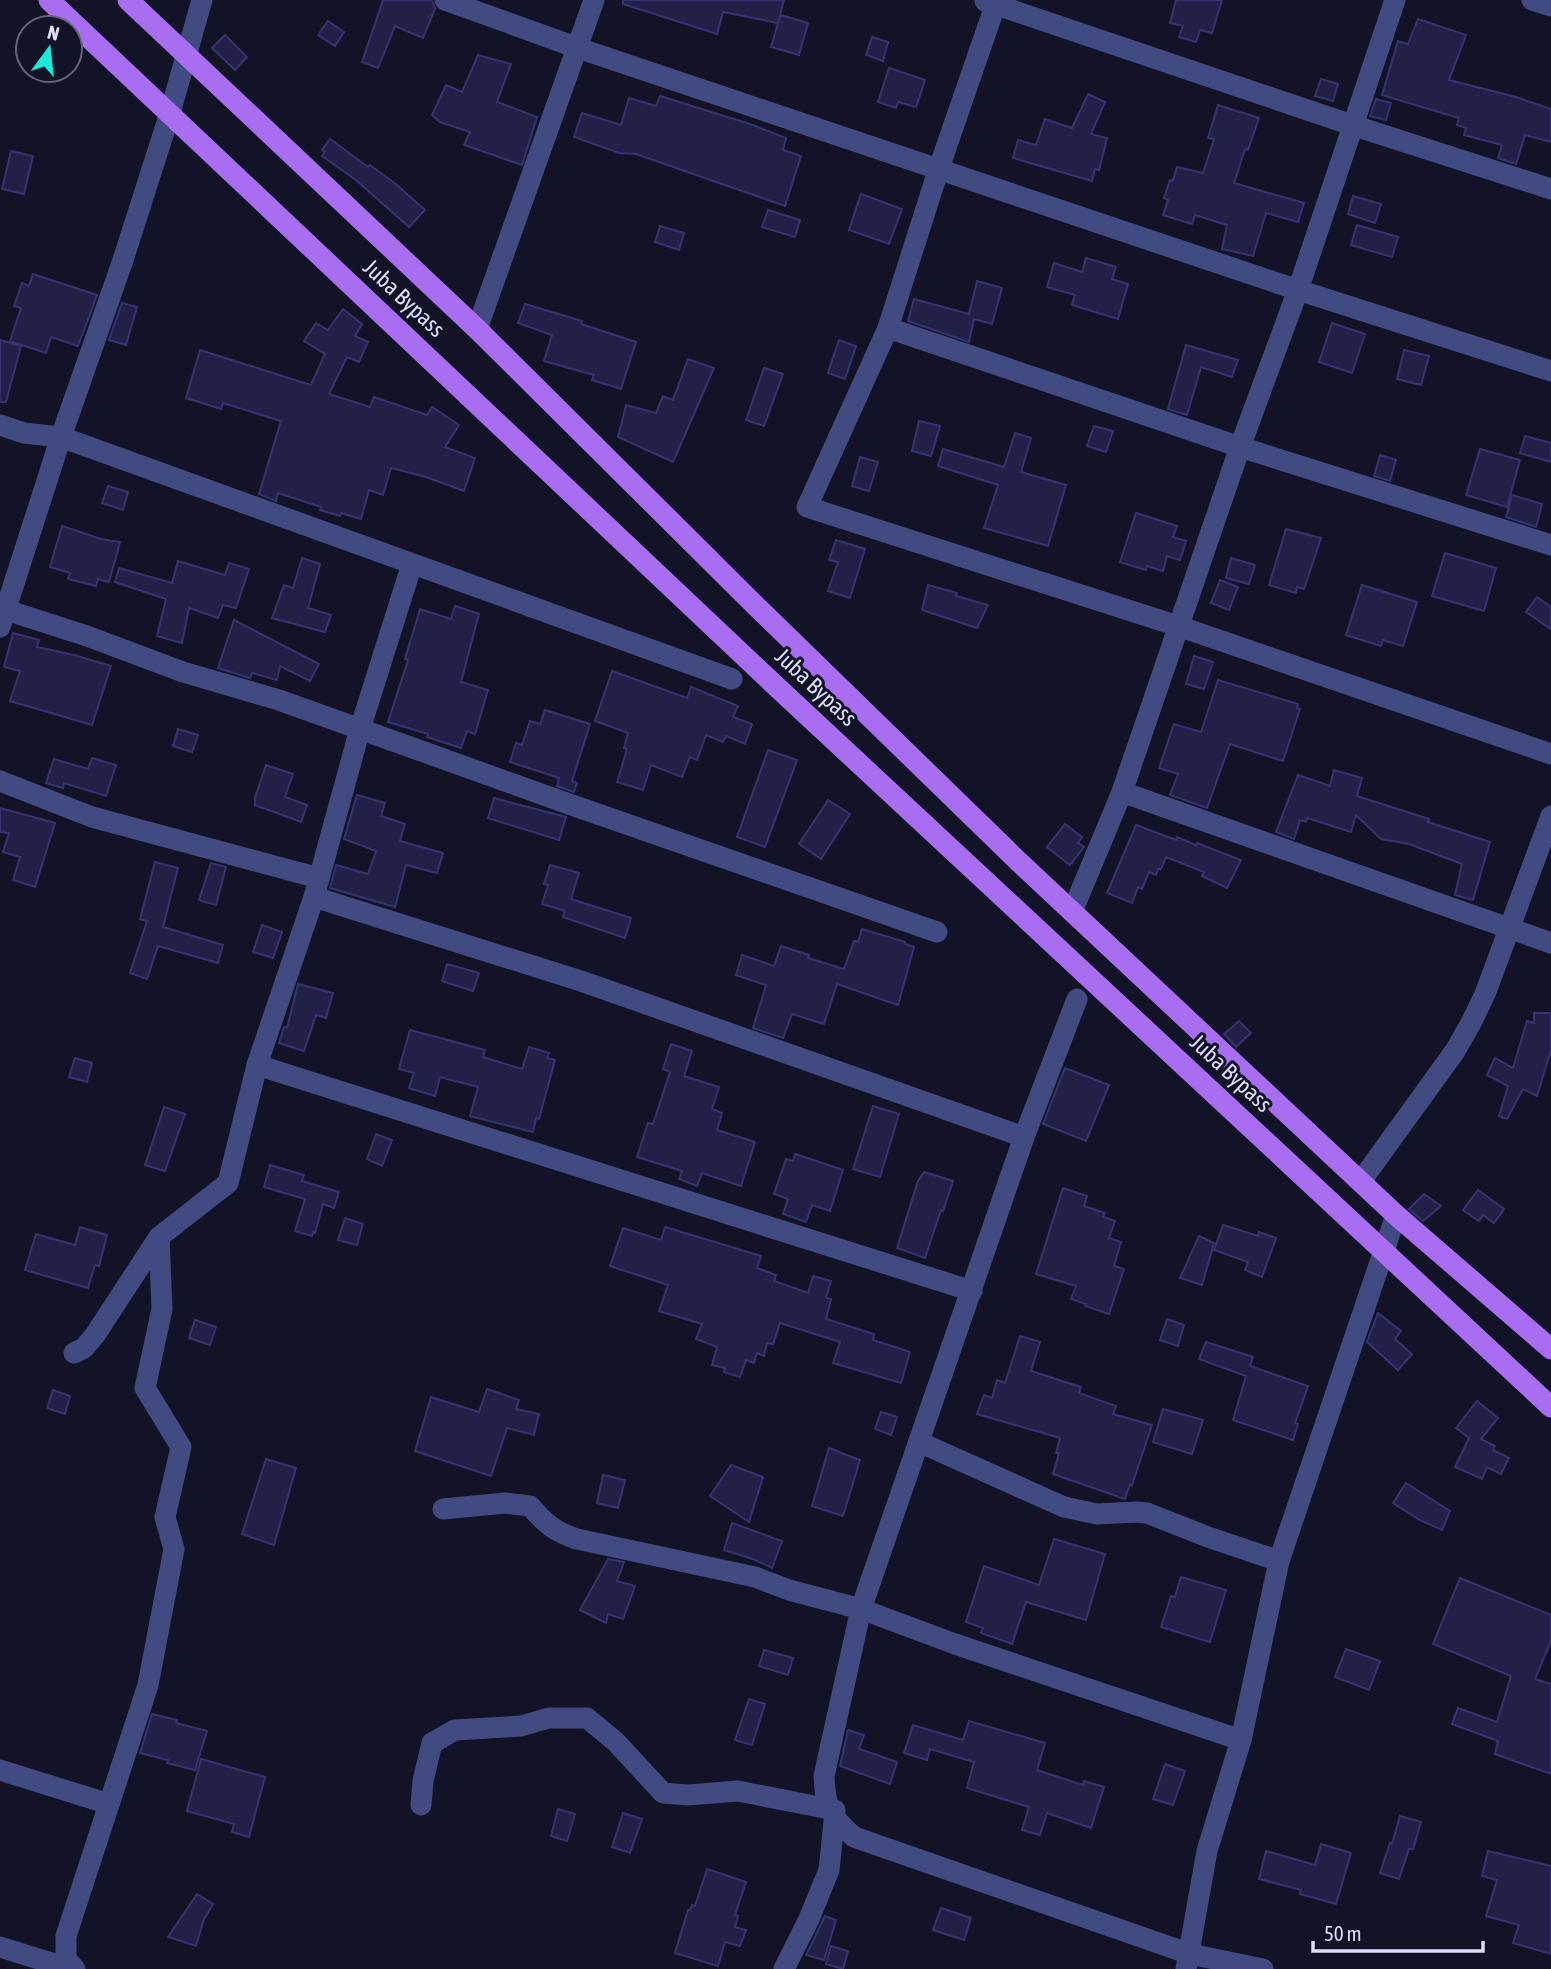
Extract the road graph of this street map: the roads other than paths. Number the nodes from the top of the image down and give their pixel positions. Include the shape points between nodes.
1 (49, 0) edge
2 (128, 0) edge
3 (202, 0) edge
4 (445, 0) edge
5 (594, 0) edge
6 (1395, 0) edge
7 (1532, 0) edge
8 (992, 1) edge
9 (1551, 6) edge
10 (578, 48) junction
11 (186, 54) junction
12 (170, 113) junction
13 (1352, 125) junction
14 (939, 168) junction
15 (1551, 189) edge
16 (1298, 290) junction
17 (888, 328) junction
18 (477, 329) junction
19 (1551, 371) edge
20 (0, 425) edge
21 (61, 438) junction
22 (1240, 447) junction
23 (1551, 545) edge
24 (412, 564) junction
25 (1, 614) edge
26 (1181, 627) junction
27 (732, 679) dead end
28 (360, 729) junction
29 (1551, 754) edge
30 (0, 781) edge
31 (1122, 792) junction
32 (1551, 816) edge
33 (316, 887) junction
34 (1072, 912) junction
35 (1508, 928) junction
36 (937, 932) dead end
37 (1551, 943) edge
38 (1077, 999) dead end
39 (257, 1065) junction
40 (1024, 1137) junction
41 (1361, 1181) junction
42 (1396, 1215) junction
43 (159, 1237) junction
44 (972, 1291) junction
45 (1551, 1349) edge
46 (74, 1353) dead end
47 (1551, 1407) edge
48 (919, 1442) junction
49 (443, 1509) dead end
50 (1279, 1561) junction
51 (861, 1609) junction
52 (1241, 1740) junction
53 (0, 1770) edge
54 (824, 1776) junction
55 (109, 1804) junction
56 (421, 1805) dead end
57 (835, 1810) junction
58 (0, 1947) edge
59 (1188, 1961) edge
60 (73, 1969) edge
61 (784, 1969) edge
62 (1263, 1969) edge

1 - 12 main road, Juba Bypass
2 - 11 main road, Juba Bypass
3 - 11 street
4 - 10 street
5 - 10 street
6 - 13 street
7 - 9 street
8 - 13 street
8 - 14 street
10 - 14 street
10 - 18 street
11 - 12 street
11 - 18 main road, Juba Bypass
12 - 21 street
12 - 47 main road, Juba Bypass via 779,689
13 - 15 street
13 - 16 street
14 - 16 street
14 - 17 street
16 - 19 street
16 - 22 street
17 - 22 street
17 - 26 street via 807,507
18 - 34 main road, Juba Bypass
20 - 21 street
21 - 24 street
21 - 25 street
22 - 23 street
22 - 26 street
24 - 27 street
24 - 28 street
25 - 28 street
26 - 29 street
26 - 31 street
28 - 33 street
28 - 36 street
30 - 33 street via 92,817
31 - 34 street
31 - 35 street
32 - 35 street
33 - 39 street
33 - 40 street
34 - 41 main road, Juba Bypass
35 - 37 street
35 - 41 street via 1485,994 1455,1051
38 - 40 street
39 - 43 street via 228,1183
39 - 44 street
40 - 44 street
41 - 42 main road, Juba Bypass
42 - 45 main road, Juba Bypass
42 - 50 street
43 - 46 street via 95,1335
43 - 55 street via 162,1309 145,1388 181,1447 165,1517 174,1549 148,1685
44 - 48 street
48 - 50 street via 1064,1507 1097,1514 1147,1513
48 - 51 street
49 - 51 street via 518,1503 530,1506 556,1532 755,1577
50 - 52 street
51 - 52 street
51 - 54 street
52 - 59 street via 1207,1852
53 - 55 street
54 - 57 street
54 - 59 street via 825,1802 853,1837
55 - 60 street via 66,1936 66,1959
56 - 57 street via 432,1743 455,1730 587,1718 663,1793 738,1791
57 - 61 street via 829,1870
58 - 60 street
59 - 62 street

